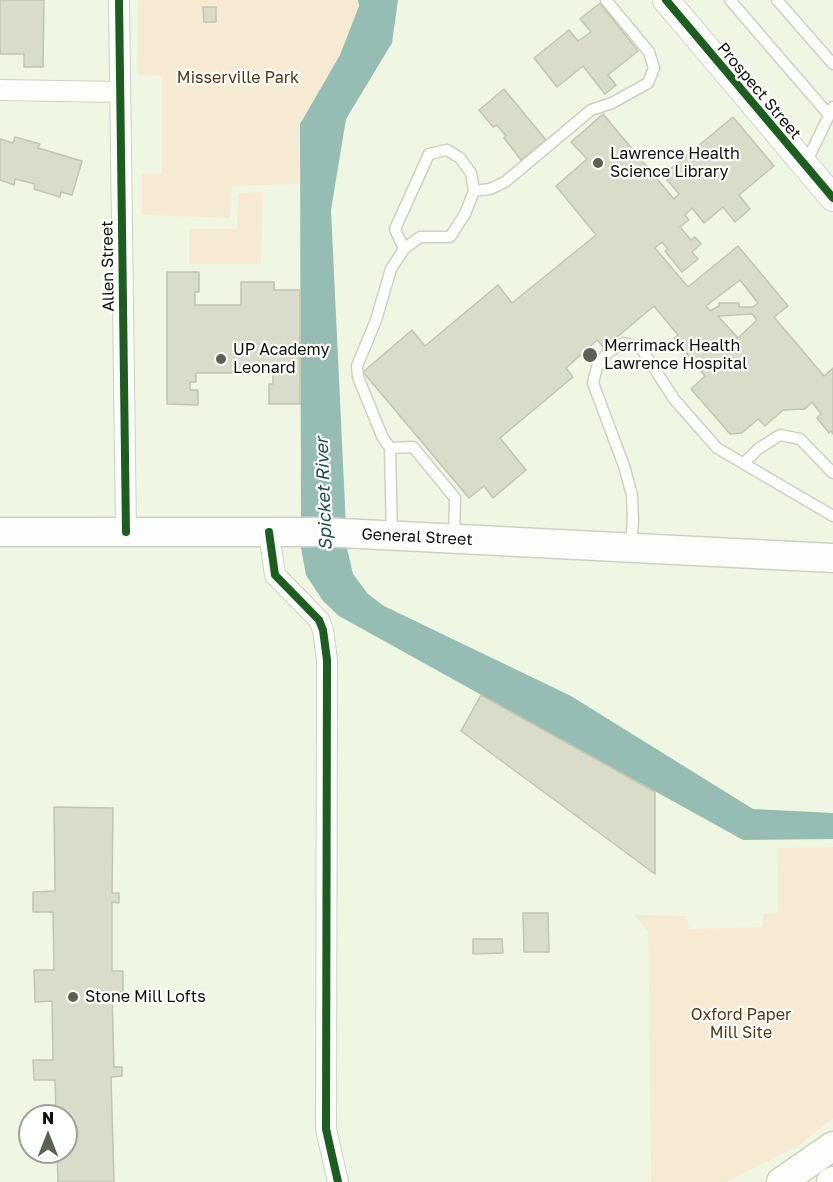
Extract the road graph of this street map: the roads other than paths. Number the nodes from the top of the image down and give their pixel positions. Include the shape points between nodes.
1 (118, 0) edge
2 (606, 0) edge
3 (666, 0) edge
4 (730, 0) edge
5 (777, 0) edge
6 (833, 64) edge
7 (0, 90) edge
8 (118, 92) junction
9 (831, 111) edge
10 (805, 165) junction
11 (474, 191) junction
12 (833, 198) edge
13 (404, 249) junction
14 (390, 448) junction
15 (744, 463) junction
16 (833, 473) edge
17 (833, 516) edge
18 (0, 532) edge
19 (126, 532) junction
20 (276, 532) junction
21 (379, 535) junction
22 (454, 538) junction
23 (631, 548) junction
24 (833, 558) edge
25 (833, 1146) edge
26 (338, 1182) edge
27 (781, 1182) edge

1 - 8 street, Allen Street
2 - 11 lane via 649,52 654,68 648,84 591,110 505,182
3 - 10 street, Prospect Street
4 - 9 lane
5 - 6 lane
7 - 8 street
8 - 19 street, Allen Street
9 - 10 lane
10 - 12 street, Prospect Street
11 - 13 lane via 450,237 420,237
11 - 13 lane via 471,173 460,158 447,150 429,154 395,229
13 - 14 lane via 391,269 357,366
14 - 21 lane
14 - 22 lane via 413,447 455,498
15 - 16 lane via 780,435 800,439
15 - 17 lane
15 - 23 lane via 717,448 674,399 641,348 624,343 607,353 593,382 632,495
18 - 19 main road, General Street
19 - 20 main road, General Street
20 - 21 main road, General Street
20 - 26 street via 275,575 319,620 327,660 326,1129
21 - 22 main road, General Street
22 - 23 main road, General Street
23 - 24 main road, General Street
25 - 27 main road

